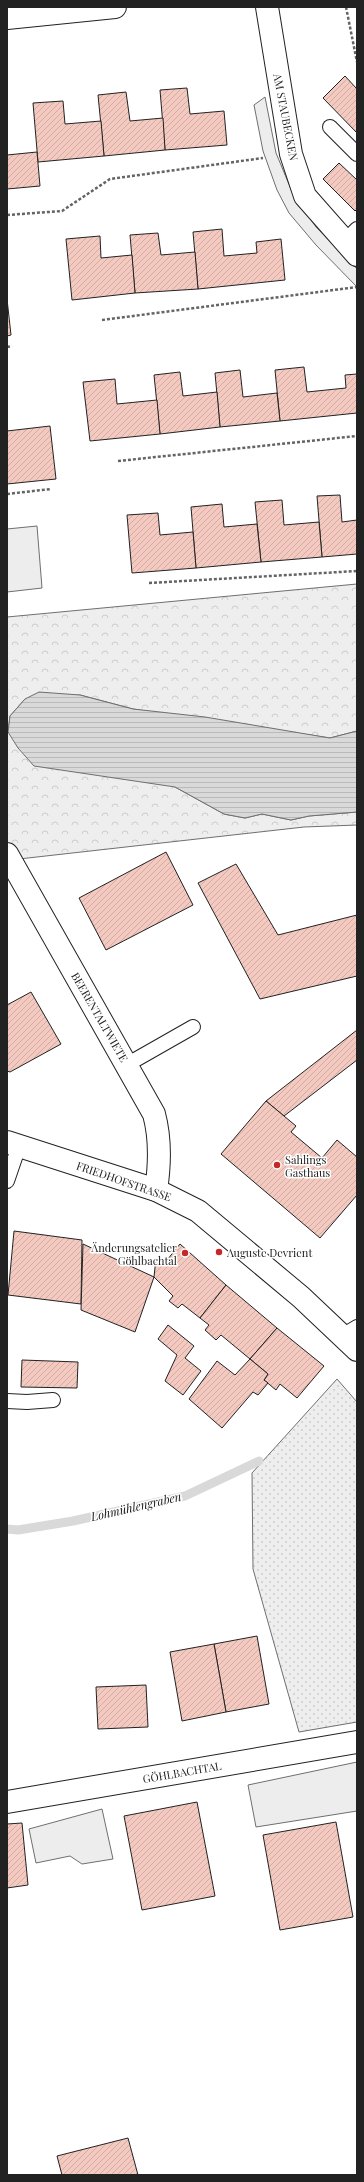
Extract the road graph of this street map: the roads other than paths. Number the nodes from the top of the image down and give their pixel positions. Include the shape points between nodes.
1 (115, 7) edge
2 (267, 7) edge
3 (7, 18) edge
4 (330, 127) dead end
5 (357, 154) edge
6 (353, 241) edge
7 (7, 854) edge
8 (194, 1027) dead end
9 (129, 1067) junction
10 (13, 1144) edge
11 (7, 1182) edge
12 (156, 1190) junction
13 (352, 1337) edge
14 (53, 1400) dead end
15 (7, 1401) edge
16 (357, 1742) edge
17 (7, 1802) edge

1 - 3 street
2 - 6 street, AM STAUBECKEN via 292,154 305,196
4 - 5 lane
7 - 9 street, BEERENTALTWIETE
8 - 9 lane
9 - 12 street, BEERENTALTWIETE via 154,1114 160,1134 160,1169
10 - 11 lane
10 - 12 street, FRIEDHOFSTRASSE
12 - 13 street, FRIEDHOFSTRASSE via 198,1211
14 - 15 lane
16 - 17 street, GÖHLBACHTAL

